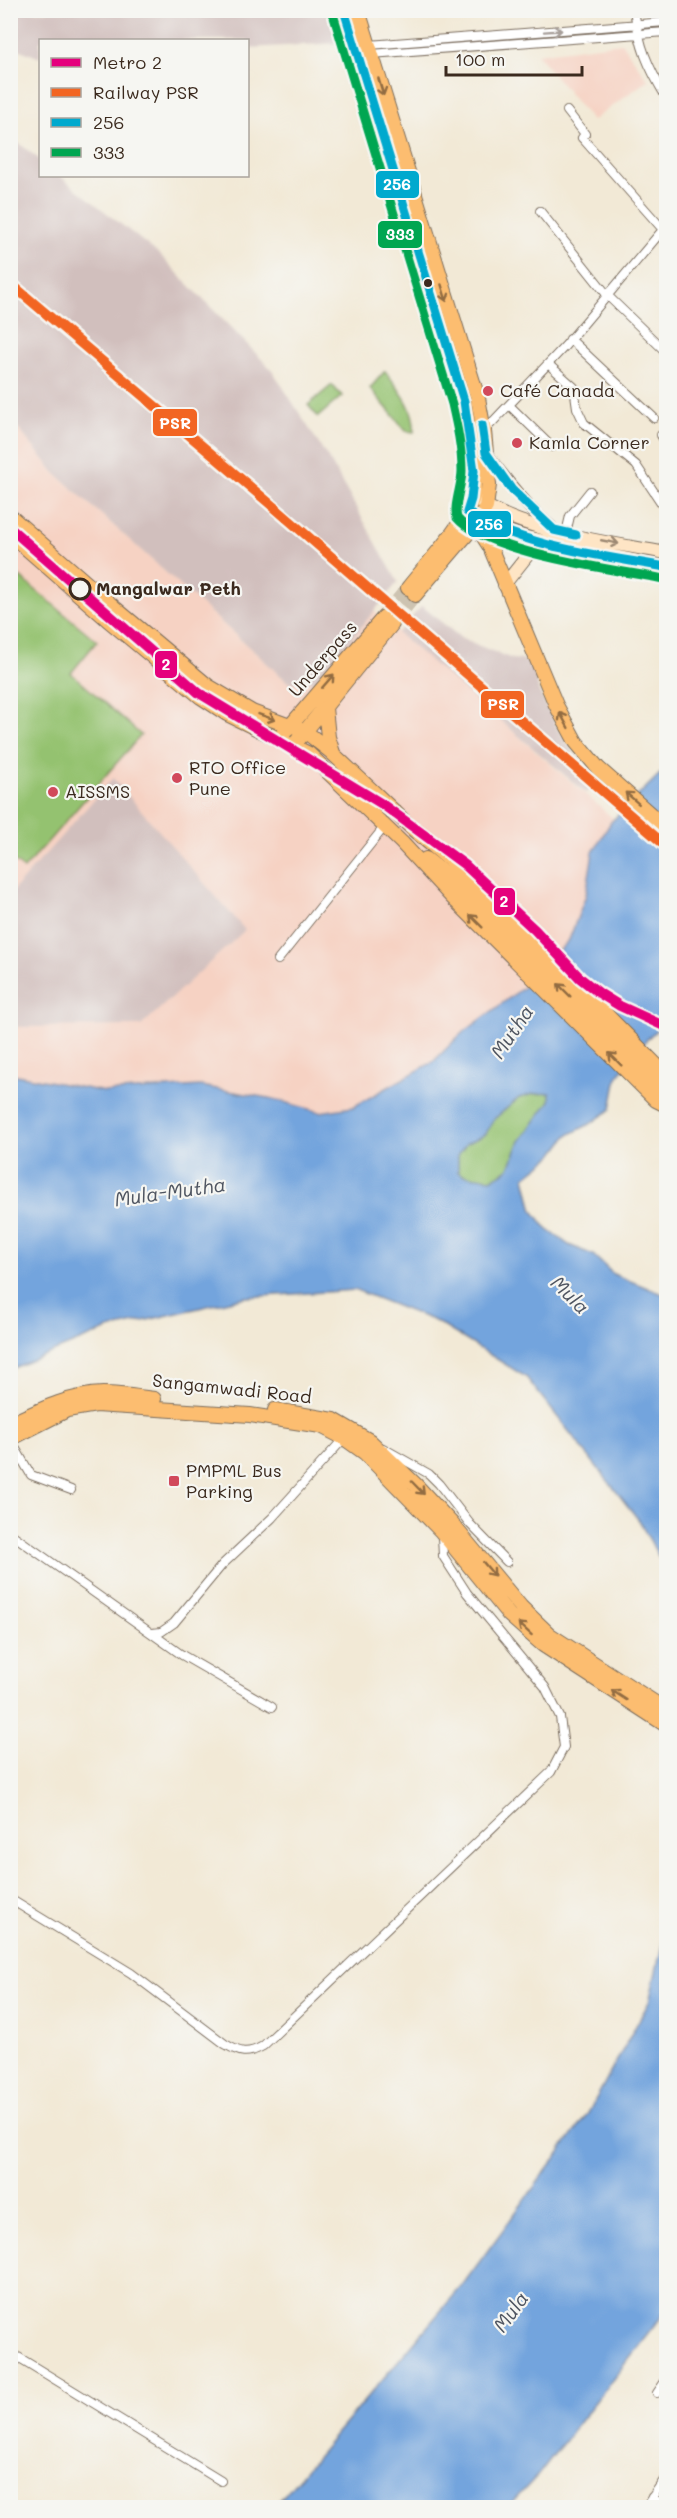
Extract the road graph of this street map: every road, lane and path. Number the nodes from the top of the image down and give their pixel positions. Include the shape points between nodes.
1 (344, 10) edge
2 (358, 10) edge
3 (634, 10) edge
4 (666, 22) edge
5 (637, 31) junction
6 (666, 32) edge
7 (370, 50) junction
8 (666, 97) edge
9 (567, 111) dead end
10 (540, 211) dead end
11 (665, 230) edge
12 (608, 296) junction
13 (570, 339) junction
14 (666, 352) edge
15 (548, 364) junction
16 (509, 405) junction
17 (654, 418) dead end
18 (484, 431) junction
19 (552, 447) dead end
20 (486, 453) junction
21 (590, 491) dead end
22 (473, 496) junction
23 (486, 507) junction
24 (666, 510) edge
25 (10, 516) edge
26 (470, 523) junction
27 (560, 531) junction
28 (10, 534) edge
29 (539, 541) junction
30 (666, 553) edge
31 (666, 567) edge
32 (504, 585) junction
33 (412, 591) tunnel mouth
34 (325, 708) junction
35 (291, 725) junction
36 (306, 732) junction
37 (279, 739) junction
38 (294, 746) junction
39 (334, 755) junction
40 (385, 826) junction
41 (666, 828) edge
42 (441, 862) junction
43 (460, 886) junction
44 (278, 960) dead end
45 (666, 1075) edge
46 (663, 1097) edge
47 (10, 1424) edge
48 (348, 1433) junction
49 (10, 1439) edge
50 (368, 1447) junction
51 (71, 1490) dead end
52 (446, 1528) junction
53 (10, 1533) edge
54 (507, 1562) dead end
55 (152, 1633) junction
56 (572, 1658) junction
57 (272, 1707) dead end
58 (666, 1710) edge
59 (666, 1725) edge
60 (10, 1899) edge
61 (10, 2352) edge
62 (666, 2380) edge
63 (657, 2393) dead end
64 (666, 2477) edge
65 (222, 2481) dead end
66 (652, 2497) junction
67 (666, 2507) edge
68 (645, 2508) edge

1 - 22 main road via 464,401
2 - 7 main road
3 - 5 street
4 - 5 street
5 - 6 street
5 - 7 street
5 - 8 street via 647,65
7 -> 18 main road via 478,398
9 - 11 street via 585,134 582,138
10 - 12 street
11 - 12 street
12 - 13 street
12 - 14 street
13 - 15 street
13 - 17 street
15 - 16 street
15 - 24 street via 574,387 584,423 636,465
16 - 18 street
16 - 19 street
18 - 20 main road
20 - 23 main road
20 - 27 main road via 523,502
21 - 27 street
22 - 23 main road
22 - 26 main road
23 - 26 main road
23 - 27 main road
25 -> 35 main road via 208,686 252,712
26 - 29 main road
26 - 32 main road via 490,547
26 - 33 main road
27 -> 30 main road
28 - 37 main road via 201,697
29 - 31 main road
29 - 32 main road
41 -> 32 main road via 598,768 576,742 555,705
35 -> 34 main road, Underpass via 388,620
34 - 36 main road, Underpass
34 - 39 main road
35 - 36 main road
35 - 37 main road, Underpass
36 - 38 main road, Underpass
36 - 39 main road
37 - 38 main road
38 - 40 main road via 309,754
39 - 42 main road
40 - 42 main road
40 - 43 main road
40 - 44 street
42 - 43 main road
43 -> 45 main road
46 -> 43 main road
47 - 48 main road, Sangamwadi Road via 67,1400 105,1394 290,1411 334,1420
48 - 49 main road, Sangamwadi Road via 270,1418 96,1405 67,1410
48 - 50 main road, Sangamwadi Road
48 - 55 street via 272,1518 222,1565 174,1623
49 - 51 street via 31,1475
50 - 52 main road, Sangamwadi Road
50 - 54 street via 429,1474
52 - 56 main road, Sangamwadi Road via 509,1614 543,1645
52 - 60 street via 443,1556 467,1593 545,1687 560,1717 564,1747 550,1772 263,2046 250,2053 225,2044 131,1973
53 - 55 street
55 - 57 street
56 - 58 main road
59 -> 56 main road
61 - 65 street
62 - 63 street
64 - 66 street
66 - 67 street
66 - 68 street

